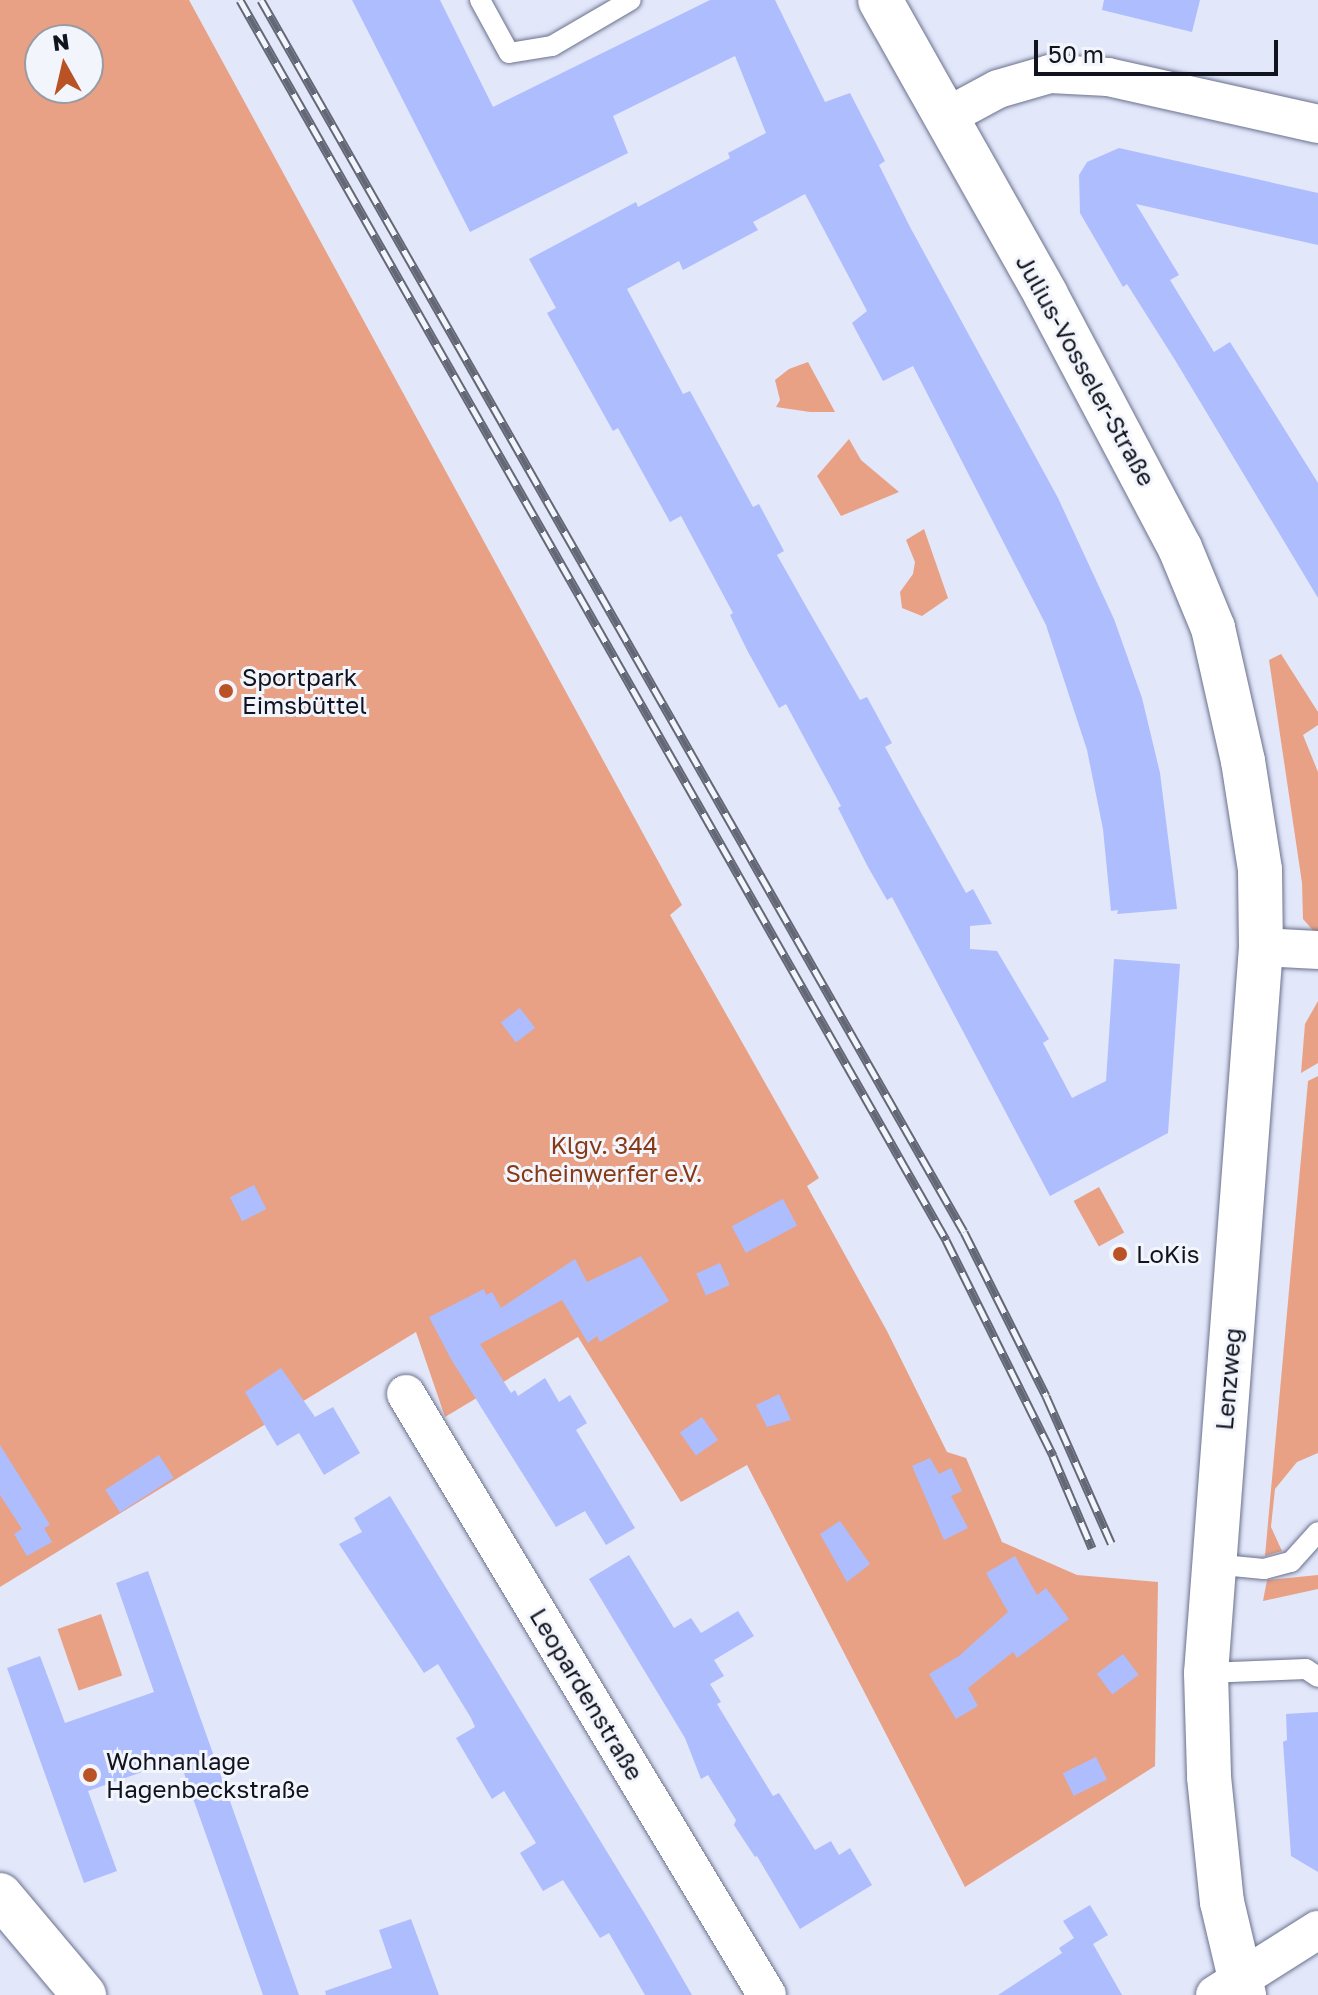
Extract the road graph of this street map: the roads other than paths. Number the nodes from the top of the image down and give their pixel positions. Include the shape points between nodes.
1 (480, 0) edge
2 (631, 0) edge
3 (880, 0) edge
4 (946, 117) junction
5 (1318, 124) edge
6 (1243, 761) joint
7 (1261, 947) junction
8 (1318, 950) edge
9 (406, 1394) dead end
10 (1318, 1532) edge
11 (1212, 1564) junction
12 (1206, 1673) junction
13 (1318, 1677) edge
14 (0, 1895) edge
15 (1318, 1930) edge
16 (1233, 1990) edge
17 (84, 1995) edge
18 (767, 1995) edge

1 - 2 lane via 509,53 552,46
3 - 4 street, Julius-Vosseler-Straße
4 - 5 street via 998,89 1050,74 1108,77
4 - 6 street, Julius-Vosseler-Straße via 1180,548 1213,628
6 - 7 street, Lenzweg via 1260,870
7 - 8 street
7 - 11 street, Lenzweg
9 - 18 street, Leopardenstraße
10 - 11 lane via 1291,1562 1264,1569
11 - 12 street, Lenzweg
12 - 13 lane via 1306,1669
12 - 16 street, Lenzweg via 1209,1777
14 - 17 street
15 - 16 street

